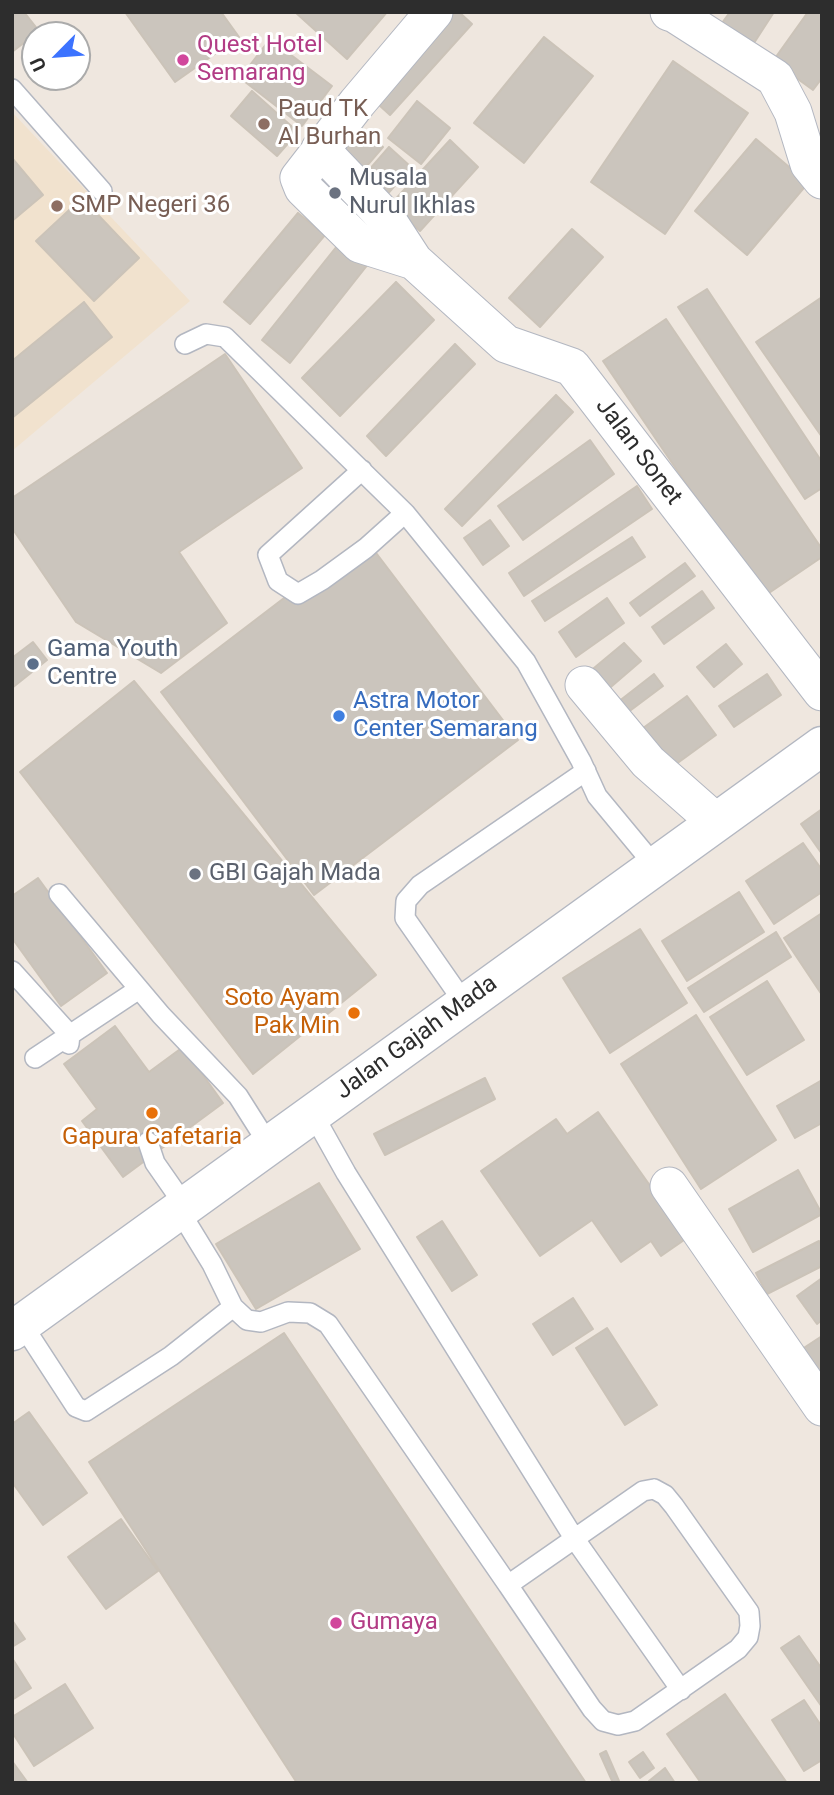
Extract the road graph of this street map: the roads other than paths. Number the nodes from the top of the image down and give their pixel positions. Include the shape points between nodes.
1 (434, 12) edge
2 (669, 12) edge
3 (12, 89) edge
4 (817, 161) edge
5 (102, 191) dead end
6 (186, 344) dead end
7 (362, 470) junction
8 (405, 513) junction
9 (584, 685) dead end
10 (822, 692) edge
11 (822, 746) edge
12 (586, 771) junction
13 (716, 822) junction
14 (655, 866) junction
15 (59, 894) dead end
16 (12, 971) edge
17 (139, 989) junction
18 (465, 1004) junction
19 (70, 1040) junction
20 (35, 1058) dead end
21 (313, 1114) junction
22 (148, 1142) dead end
23 (269, 1145) junction
24 (669, 1186) dead end
25 (182, 1208) junction
26 (233, 1307) junction
27 (17, 1328) edge
28 (822, 1407) edge
29 (574, 1538) junction
30 (509, 1585) junction
31 (681, 1690) junction

1 - 10 street, Jalan Sonet via 310,163 303,188 360,244 414,261 506,344 572,367
2 - 4 street via 775,78
3 - 5 lane
6 - 7 lane via 206,334 225,337
7 - 8 lane
7 - 8 lane via 268,555 278,580 298,594 366,548
8 - 12 lane via 526,662
9 - 13 street via 649,762
11 - 13 main road, Jalan Gajah Mada
12 - 14 lane via 597,796
12 - 18 lane via 420,885 406,901 405,918
13 - 14 main road, Jalan Gajah Mada
14 - 18 main road, Jalan Gajah Mada
15 - 17 lane
16 - 19 lane
17 - 19 lane
17 - 23 lane via 238,1096
18 - 21 main road, Jalan Gajah Mada
19 - 20 lane
21 - 23 main road, Jalan Gajah Mada
21 - 29 lane
22 - 25 lane
23 - 25 main road, Jalan Gajah Mada
24 - 28 street
25 - 26 lane
25 - 27 main road, Jalan Gajah Mada
26 - 27 lane via 171,1356 86,1410 76,1407
26 - 30 lane via 247,1320 261,1322 288,1312 310,1313 328,1325
29 - 30 lane
29 - 31 lane
29 - 31 lane via 643,1491 654,1489 674,1506 749,1612 748,1637 738,1649
30 - 31 lane via 603,1721 618,1725 635,1721

